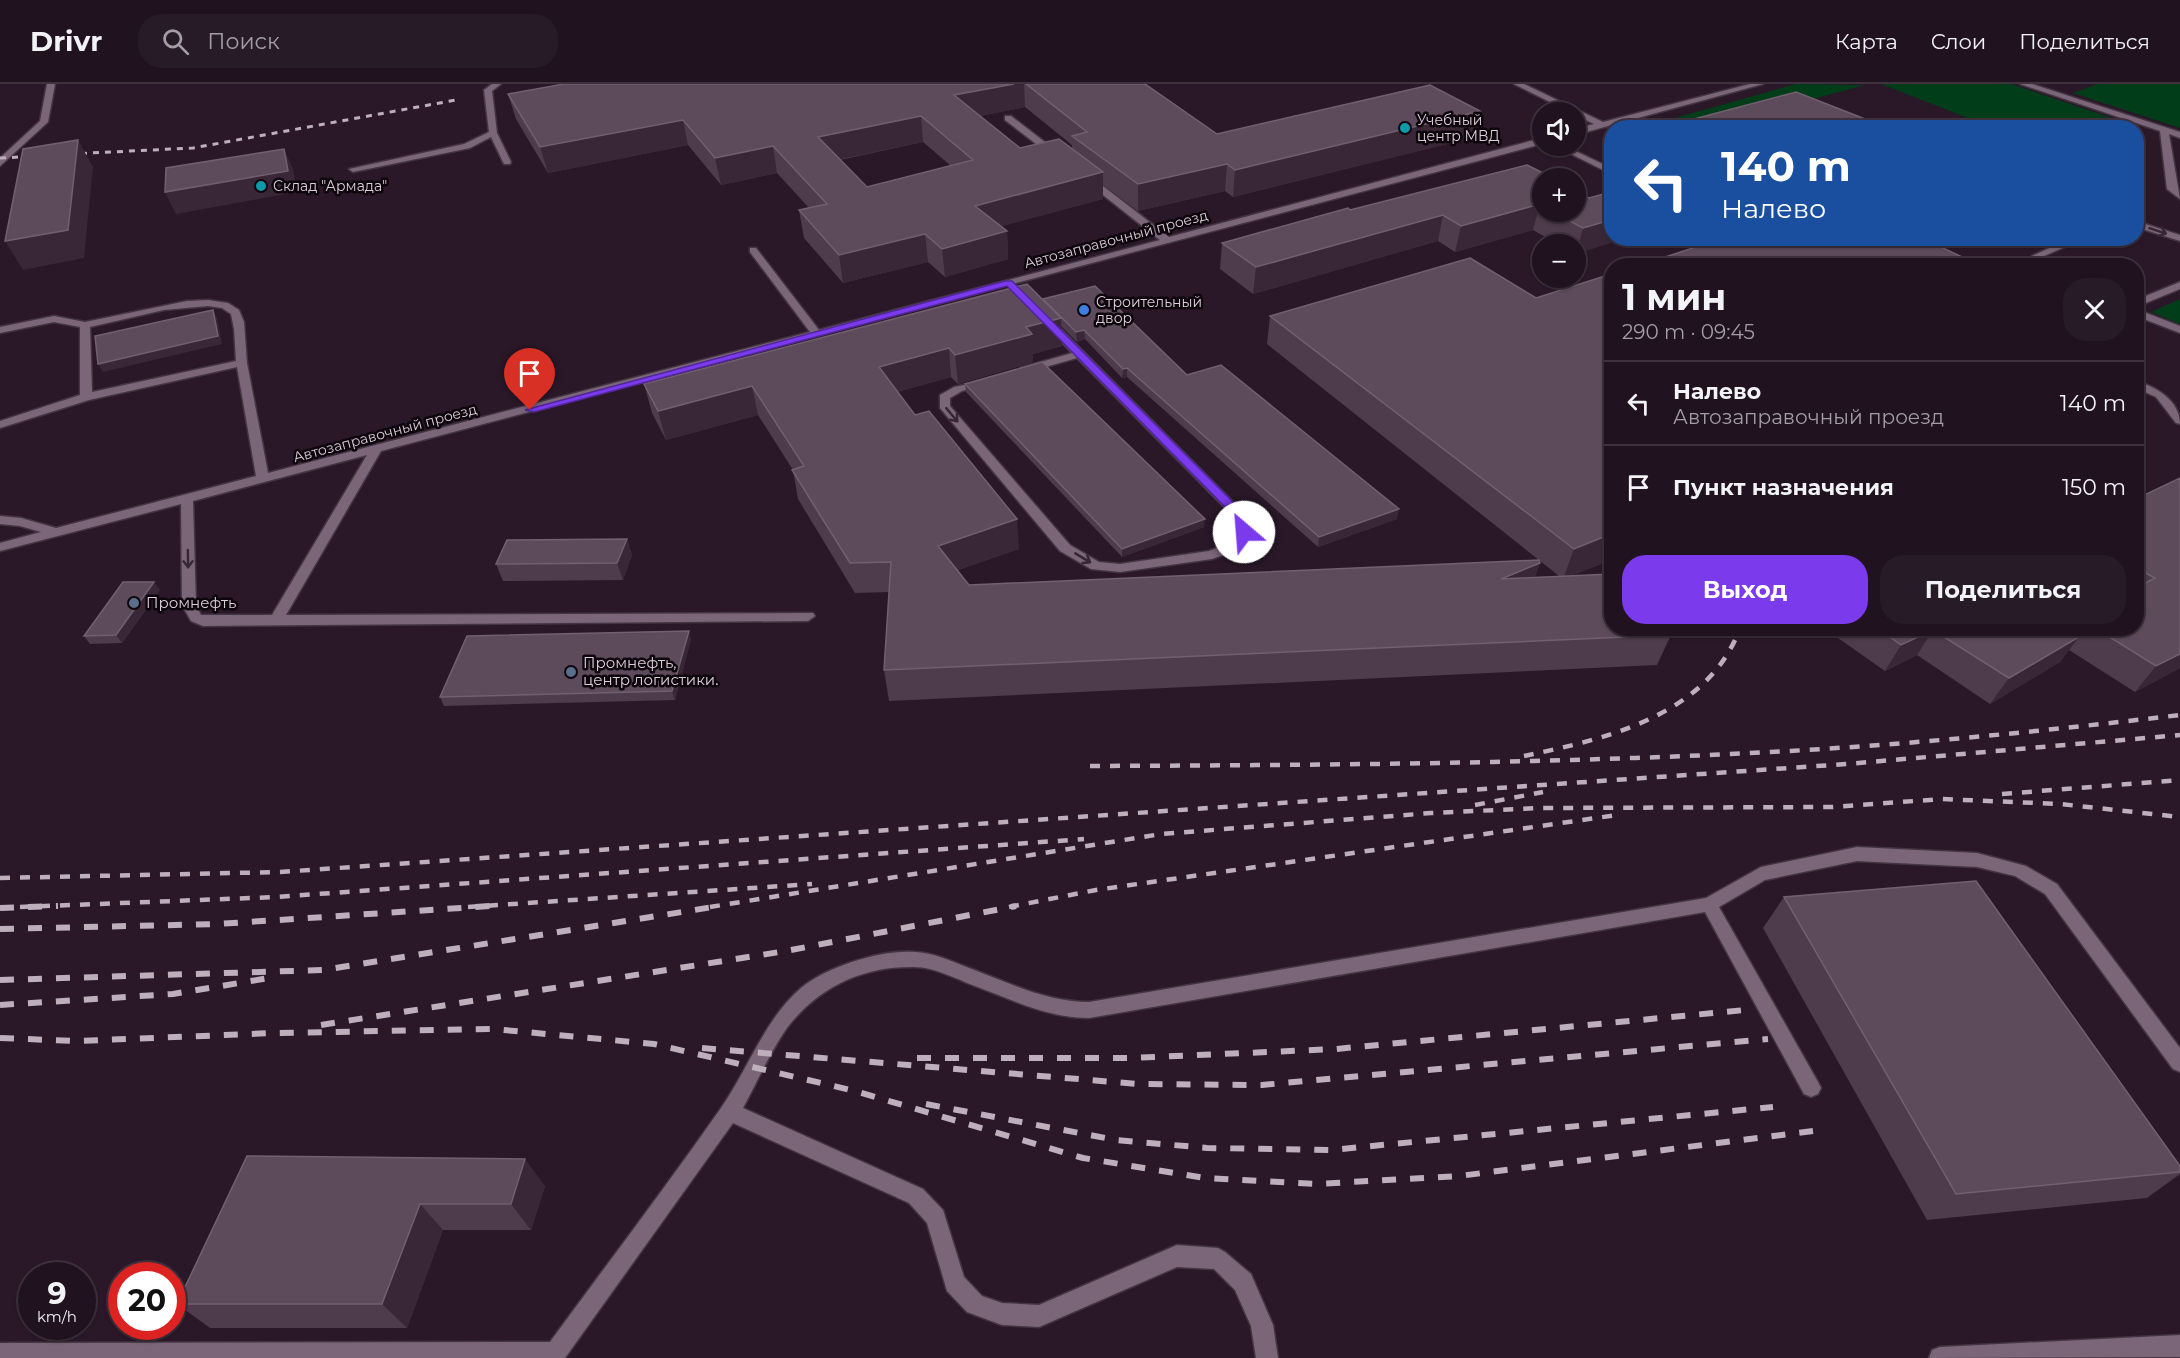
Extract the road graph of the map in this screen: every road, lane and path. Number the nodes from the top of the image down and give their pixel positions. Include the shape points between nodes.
1 (51, 84) edge
2 (497, 84) edge
3 (1518, 84) edge
4 (1760, 84) edge
5 (2024, 84) edge
6 (1008, 118) dead end
7 (1621, 120) edge
8 (2134, 120) edge
9 (2144, 123) edge
10 (1602, 125) joint
11 (1586, 129) edge
12 (2164, 130) junction
13 (493, 133) junction
14 (2180, 135) edge
15 (1532, 144) edge
16 (1580, 156) edge
17 (1065, 161) edge
18 (507, 162) dead end
19 (0, 163) edge
20 (1604, 168) edge
21 (353, 169) dead end
22 (1074, 169) edge
23 (2180, 196) edge
24 (2144, 227) edge
25 (2180, 238) edge
26 (1167, 241) junction
27 (2061, 246) edge
28 (753, 249) dead end
29 (2040, 258) edge
30 (2180, 285) edge
31 (2144, 301) edge
32 (1039, 314) edge
33 (2144, 315) edge
34 (85, 325) junction
35 (0, 330) edge
36 (2180, 330) edge
37 (817, 334) junction
38 (1079, 354) junction
39 (242, 363) junction
40 (1013, 373) edge
41 (991, 380) edge
42 (2144, 388) edge
43 (86, 397) junction
44 (2180, 421) edge
45 (0, 425) edge
46 (375, 451) junction
47 (263, 480) junction
48 (187, 500) junction
49 (0, 519) edge
50 (57, 533) junction
51 (0, 547) edge
52 (808, 616) dead end
53 (276, 620) junction
54 (1709, 904) junction
55 (2180, 1063) edge
56 (1811, 1088) dead end
57 (730, 1112) junction
58 (2180, 1346) edge
59 (0, 1354) edge
60 (554, 1355) edge
61 (1267, 1358) edge
62 (1940, 1358) edge

1 - 19 street via 44,122
2 - 13 street via 488,90
3 - 10 street
4 - 7 street
5 - 8 street
6 - 17 street
9 - 12 street
10 - 11 street
12 - 14 street
12 - 23 street via 2172,189
13 - 18 street
13 - 21 street via 467,146
15 - 26 street, Автозаправочный проезд
16 - 20 street
22 - 26 street
24 -> 25 street
26 - 37 street, Автозаправочный проезд via 1012,287
27 - 29 street via 2037,256
28 - 37 street
30 - 31 street
32 - 38 street
33 - 36 street
34 - 35 street via 54,319
34 - 39 street via 194,302 222,304 237,315
34 - 43 street
37 - 46 street, Автозаправочный проезд
38 - 40 street
41 -> 38 street via 958,389 944,397 944,406 1065,548 1096,566 1120,568 1212,555 1234,546 1244,532 1239,515
39 - 43 street
39 - 47 street
42 - 44 street via 2160,395
43 - 45 street
46 - 47 street, Автозаправочный проезд
46 - 53 street
47 - 48 street, Автозаправочный проезд
48 - 50 street, Автозаправочный проезд
48 -> 53 street via 189,605 196,618
49 - 50 street
50 - 51 street, Автозаправочный проезд
52 - 53 street
54 - 55 street via 1761,874 1857,854 1977,860 2020,871 2051,889
54 - 56 street
54 - 57 street via 1089,1010 1043,1004 939,964 915,959 867,964 835,975 808,993 782,1020
57 - 60 street
57 - 61 street via 916,1196 936,1216 955,1283 975,1304 1002,1314 1040,1316 1177,1256 1218,1259 1243,1282 1262,1325
58 - 62 street
59 - 60 street

